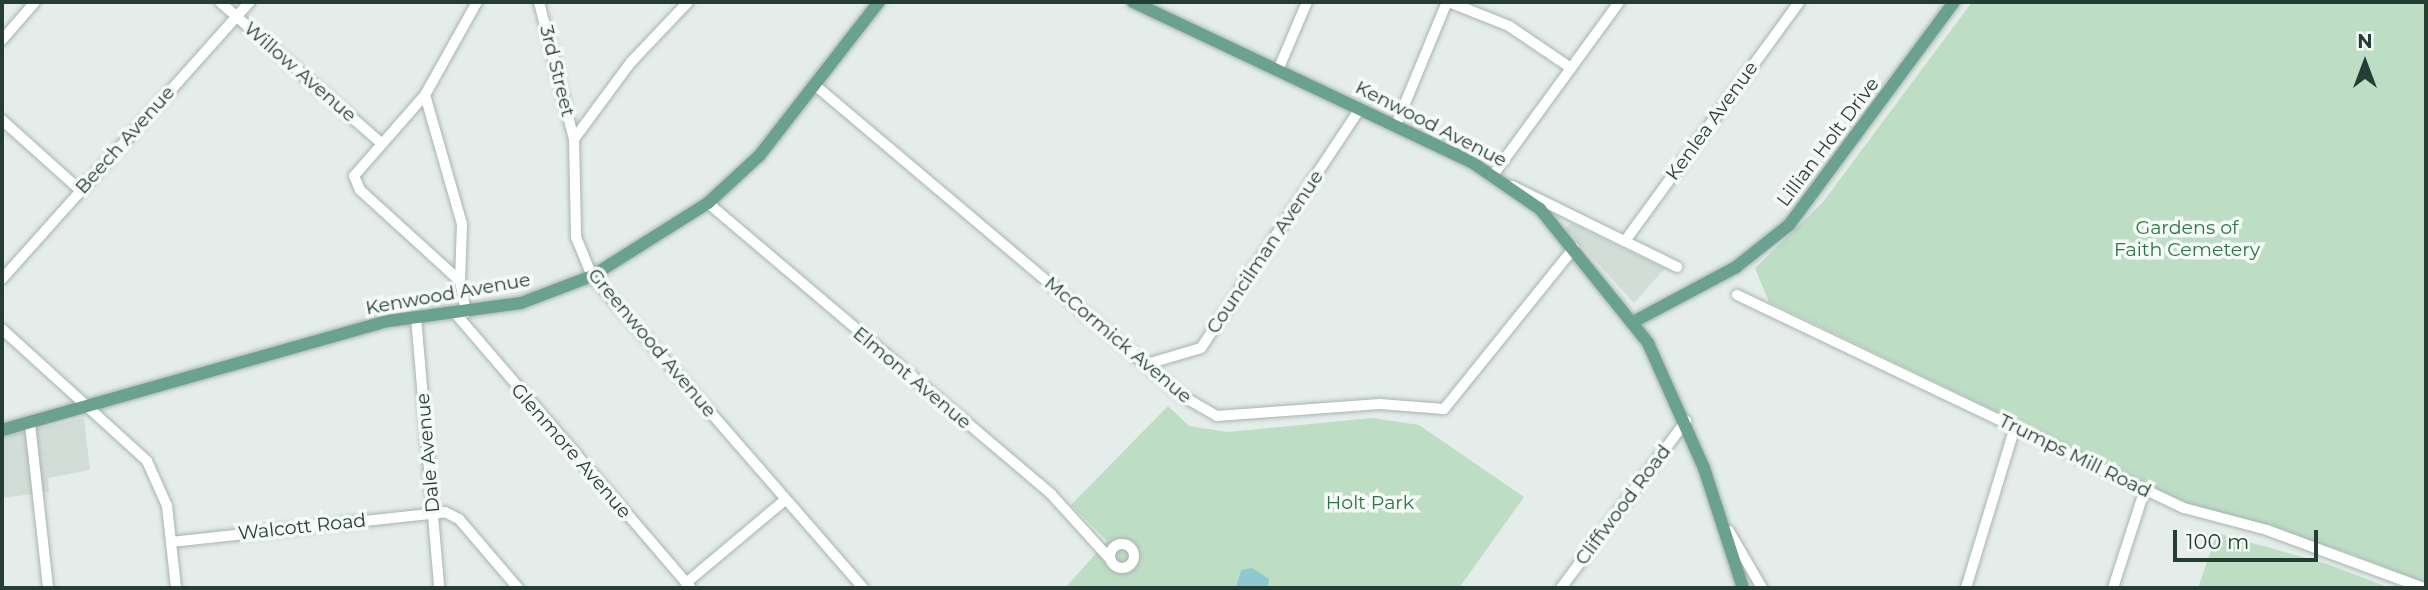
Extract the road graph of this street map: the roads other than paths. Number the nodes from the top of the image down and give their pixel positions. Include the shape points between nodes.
1 (36, 2) edge
2 (220, 2) edge
3 (250, 2) edge
4 (477, 2) edge
5 (540, 2) edge
6 (688, 2) edge
7 (879, 2) edge
8 (1307, 2) edge
9 (1448, 2) edge
10 (1619, 2) edge
11 (1799, 2) edge
12 (1954, 2) edge
13 (1142, 3) edge
14 (237, 17) junction
15 (2, 40) edge
16 (1571, 68) junction
17 (1278, 70) junction
18 (816, 86) junction
19 (425, 95) junction
20 (1360, 109) junction
21 (2, 120) edge
22 (1396, 125) junction
23 (574, 139) junction
24 (381, 143) junction
25 (1493, 175) junction
26 (1511, 186) junction
27 (80, 190) junction
28 (708, 203) junction
29 (1625, 241) junction
30 (1574, 248) junction
31 (1677, 267) dead end
32 (592, 276) junction
33 (2, 279) edge
34 (460, 281) junction
35 (1737, 295) dead end
36 (461, 312) junction
37 (416, 317) junction
38 (1635, 321) junction
39 (2, 329) edge
40 (1147, 364) junction
41 (89, 408) junction
42 (1686, 421) junction
43 (30, 424) junction
44 (2015, 427) junction
45 (2, 430) edge
46 (2145, 489) junction
47 (785, 500) junction
48 (1716, 506) junction
49 (433, 512) junction
50 (172, 542) junction
51 (1111, 560) dead end
52 (688, 585) edge
53 (48, 588) edge
54 (176, 588) edge
55 (439, 588) edge
56 (518, 588) edge
57 (863, 588) edge
58 (1561, 588) edge
59 (1744, 588) edge
60 (1762, 588) edge
61 (1966, 588) edge
62 (2113, 588) edge
63 (2424, 588) edge

1 - 15 street
2 - 14 street, Willow Avenue
3 - 14 street, Beech Avenue
4 - 19 street
5 - 23 street, 3rd Street
6 - 23 street via 631,62
7 - 18 main road, Kenwood Avenue
8 - 17 street
9 - 16 street via 1509,26
9 - 22 street
10 - 16 street
11 - 29 street, Kenlea Avenue
12 - 38 main road, Lillian Holt Drive via 1789,225 1736,267
13 - 17 main road, Kenwood Avenue
14 - 24 street, Willow Avenue
14 - 27 street, Beech Avenue
16 - 25 street
17 - 20 main road, Kenwood Avenue
18 - 28 main road, Kenwood Avenue via 773,142
18 - 40 street, McCormick Avenue
19 - 24 street
19 - 34 street via 462,224
20 - 22 main road, Kenwood Avenue
20 - 40 street, Councilman Avenue via 1201,348
21 - 27 street
22 - 25 main road, Kenwood Avenue
23 - 32 street, Greenwood Avenue via 574,224
24 - 34 street via 354,176 360,190
25 - 26 main road, Kenwood Avenue
26 - 29 street
26 - 30 main road, Kenwood Avenue
27 - 33 street, Beech Avenue
28 - 32 main road, Kenwood Avenue
28 - 51 street, Elmont Avenue via 1051,494
29 - 31 street
30 - 38 main road, Kenwood Avenue
30 - 40 street, McCormick Avenue via 1440,411 1380,404 1217,416
32 - 36 main road, Kenwood Avenue via 534,299
32 - 47 street, Greenwood Avenue
34 - 36 street
35 - 44 street, Trumps Mill Road
36 - 37 main road, Kenwood Avenue
36 - 52 street, Glenmore Avenue
37 - 41 main road, Kenwood Avenue via 355,329
37 - 49 street, Dale Avenue
38 - 42 main road, Kenwood Avenue
39 - 41 street
41 - 43 main road, Kenwood Avenue
41 - 50 street via 147,461 164,497
42 - 48 main road, Kenwood Avenue
42 - 58 street, Cliffwood Road
43 - 45 main road, Kenwood Avenue
43 - 53 street
44 - 46 street, Trumps Mill Road
44 - 61 street
46 - 62 street
46 - 63 street, Trumps Mill Road via 2198,514 2267,530
47 - 52 street
47 - 57 street, Greenwood Avenue
48 - 59 main road, Kenwood Avenue
48 - 60 street
49 - 50 street, Walcott Road
49 - 55 street, Dale Avenue
49 - 56 street via 455,515
50 - 54 street

